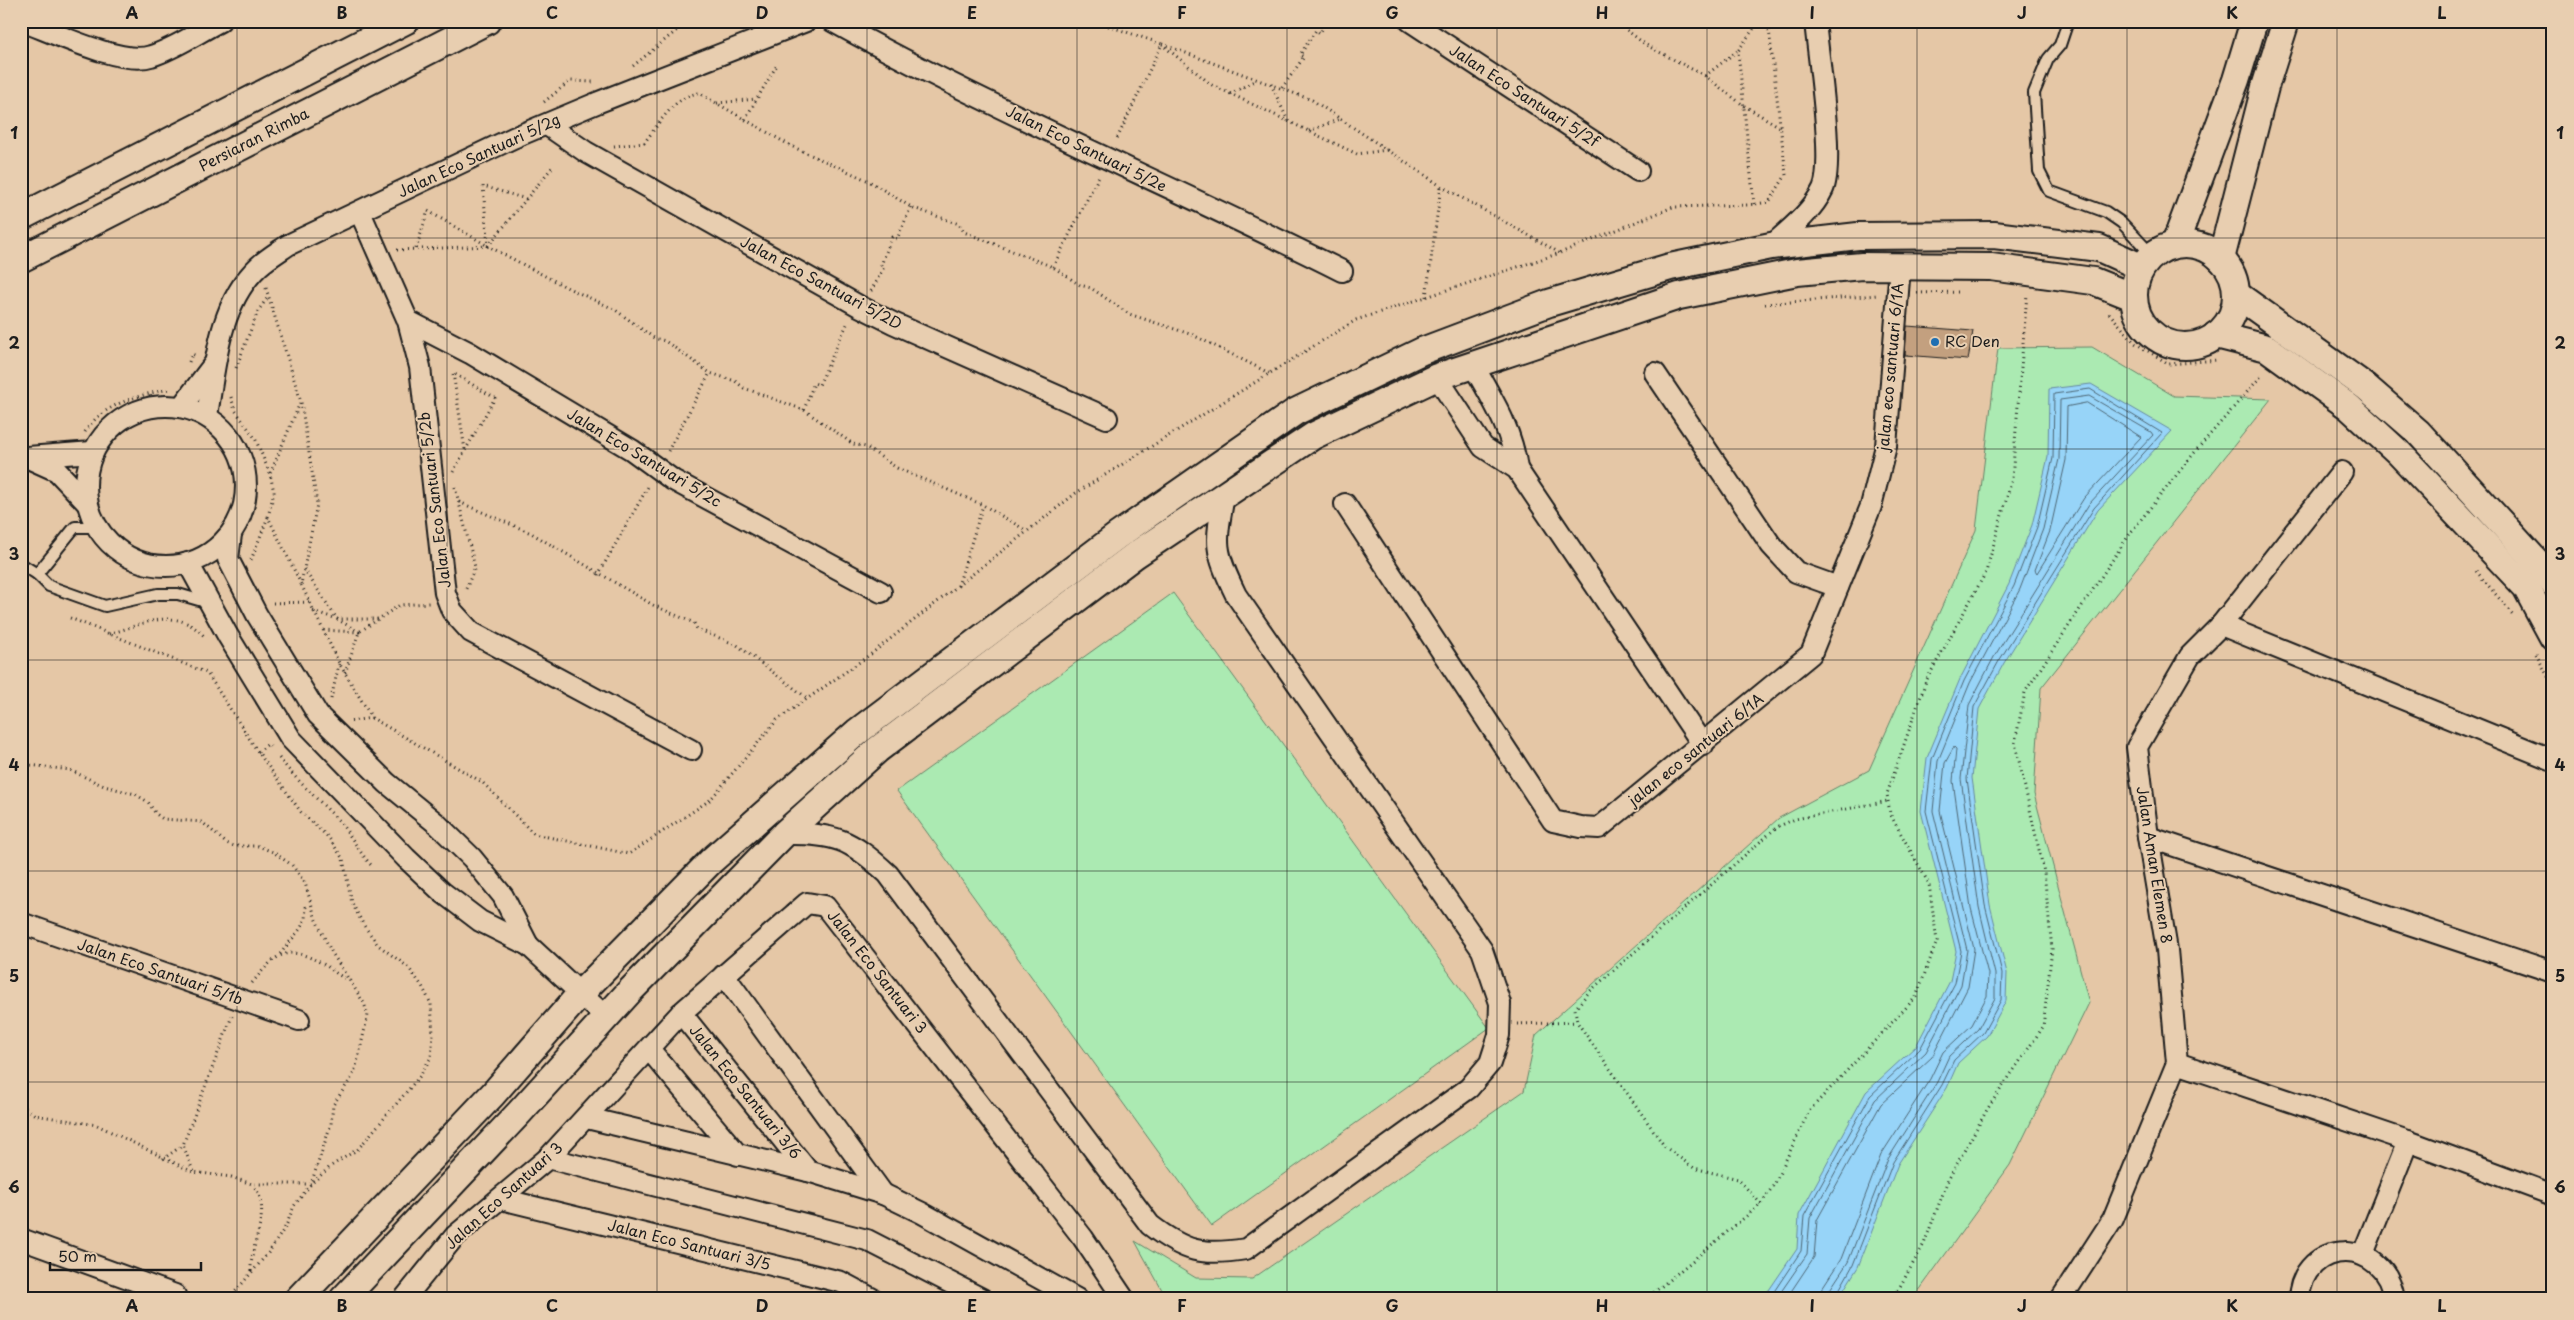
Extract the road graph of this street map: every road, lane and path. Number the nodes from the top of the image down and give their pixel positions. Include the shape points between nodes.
1 (22, 21) edge
2 (220, 21) edge
3 (405, 21) edge
4 (487, 21) edge
5 (806, 21) edge
6 (832, 21) edge
7 (1094, 21) edge
8 (1327, 21) edge
9 (1410, 21) edge
10 (1614, 21) edge
11 (1759, 21) edge
12 (1768, 21) edge
13 (1815, 21) edge
14 (2068, 21) edge
15 (2254, 21) edge
16 (2286, 21) edge
17 (1162, 44) junction
18 (1738, 51) junction
19 (778, 64) dead end
20 (1705, 76) junction
21 (1257, 79) junction
22 (1271, 84) junction
23 (1282, 88) junction
24 (1230, 94) junction
25 (757, 99) junction
26 (716, 103) junction
27 (1743, 105) junction
28 (745, 119) junction
29 (1341, 119) junction
30 (1289, 122) junction
31 (547, 125) junction
32 (1781, 128) junction
33 (1308, 131) junction
34 (1387, 150) junction
35 (592, 156) junction
36 (1108, 158) junction
37 (554, 164) dead end
38 (1638, 171) dead end
39 (1441, 186) junction
40 (526, 199) junction
41 (1754, 204) junction
42 (360, 212) junction
43 (21, 217) edge
44 (2175, 244) junction
45 (488, 246) junction
46 (1771, 246) junction
47 (416, 249) junction
48 (1560, 253) junction
49 (379, 256) junction
50 (2221, 258) junction
51 (21, 259) edge
52 (2147, 261) junction
53 (259, 266) junction
54 (1900, 266) junction
55 (1053, 267) junction
56 (1342, 271) dead end
57 (2027, 290) dead end
58 (1968, 292) dead end
59 (1898, 293) junction
60 (2236, 294) junction
61 (1426, 296) junction
62 (269, 297) junction
63 (2133, 297) junction
64 (1755, 305) dead end
65 (2108, 312) dead end
66 (408, 321) junction
67 (2216, 335) junction
68 (2224, 360) dead end
69 (216, 362) junction
70 (1473, 365) junction
71 (187, 368) dead end
72 (2256, 368) dead end
73 (1270, 373) junction
74 (1655, 373) dead end
75 (2264, 373) junction
76 (1437, 378) junction
77 (2271, 378) dead end
78 (232, 389) dead end
79 (180, 397) junction
80 (301, 402) junction
81 (207, 416) junction
82 (1107, 418) dead end
83 (88, 443) junction
84 (24, 456) edge
85 (1516, 469) junction
86 (2342, 472) dead end
87 (270, 474) junction
88 (1224, 496) junction
89 (458, 501) dead end
90 (87, 503) junction
91 (1345, 504) dead end
92 (983, 505) junction
93 (268, 517) junction
94 (97, 527) junction
95 (1027, 532) junction
96 (231, 534) junction
97 (21, 564) edge
98 (188, 564) junction
99 (251, 567) dead end
100 (2474, 568) dead end
101 (304, 569) junction
102 (37, 574) junction
103 (2553, 583) edge
104 (301, 584) junction
105 (958, 586) junction
106 (1838, 587) junction
107 (882, 592) dead end
108 (210, 603) junction
109 (313, 611) junction
110 (70, 618) dead end
111 (337, 619) junction
112 (379, 619) dead end
113 (2516, 619) dead end
114 (2221, 625) junction
115 (321, 630) junction
116 (109, 634) junction
117 (207, 639) dead end
118 (2544, 644) edge
119 (339, 663) junction
120 (2553, 686) edge
121 (807, 698) junction
122 (330, 705) dead end
123 (372, 718) junction
124 (346, 721) dead end
125 (264, 736) dead end
126 (268, 744) junction
127 (1702, 745) junction
128 (691, 750) dead end
129 (258, 752) junction
130 (2553, 760) edge
131 (1888, 801) junction
132 (784, 834) junction
133 (2148, 837) junction
134 (373, 867) dead end
135 (310, 905) dead end
136 (21, 923) edge
137 (528, 945) junction
138 (280, 954) junction
139 (2553, 972) edge
140 (724, 975) junction
141 (349, 980) dead end
142 (249, 988) dead end
143 (581, 993) junction
144 (233, 1012) dead end
145 (681, 1013) junction
146 (606, 1017) junction
147 (299, 1020) dead end
148 (1577, 1022) junction
149 (1500, 1025) junction
150 (649, 1049) junction
151 (2177, 1063) junction
152 (586, 1118) junction
153 (2408, 1141) junction
154 (183, 1146) junction
155 (738, 1155) junction
156 (548, 1158) junction
157 (163, 1159) dead end
158 (808, 1171) junction
159 (194, 1172) dead end
160 (252, 1184) dead end
161 (883, 1194) junction
162 (2553, 1195) edge
163 (501, 1199) junction
164 (1761, 1204) junction
165 (21, 1239) edge
166 (2363, 1254) junction
167 (251, 1273) junction
168 (175, 1295) dead end
169 (1125, 1298) edge
170 (229, 1299) edge
171 (298, 1299) edge
172 (343, 1299) edge
173 (404, 1299) edge
174 (873, 1299) edge
175 (982, 1299) edge
176 (1077, 1299) edge
177 (1646, 1299) edge
178 (1893, 1299) edge
179 (2061, 1299) edge
180 (2299, 1299) edge
181 (2394, 1299) edge

1 - 2 street via 132,59 150,56
3 - 43 street
4 - 51 street, Persiaran Rimba
5 - 31 street, Jalan Eco Santuari 5/2g
6 - 36 street, Jalan Eco Santuari 5/2e
7 - 17 path
8 - 23 path via 1320,33 1316,30 1300,55 1304,57
9 - 38 street, Jalan Eco Santuari 5/2f
10 - 20 path via 1646,45
11 - 18 path
12 - 32 path
13 - 46 street via 1828,165 1823,189 1801,219
14 - 52 lane via 2060,45 2048,59 2034,93 2039,172 2049,191 2106,212 2122,223
15 - 44 street via 2236,80
16 - 50 street via 2265,87
17 - 21 path
17 - 24 path via 1212,85
17 - 36 path
18 - 20 path
18 - 27 path
19 - 25 path
20 - 27 path
21 - 22 path
21 - 24 path
22 - 23 path
22 - 30 path
23 - 29 path via 1312,100
24 - 30 path
25 - 26 path
25 - 28 path
26 - 28 path
26 - 35 path via 699,93 687,94 644,142 597,147
27 - 32 path
27 - 41 path
28 - 55 path via 791,146 869,181 911,206 959,224 964,232
29 - 33 path
29 - 34 path
30 - 33 path
31 - 35 street, Jalan Eco Santuari 5/2D
31 - 42 street, Jalan Eco Santuari 5/2g via 513,138
32 - 41 path via 1786,175 1769,202
33 - 34 path via 1357,154
34 - 39 path
35 - 82 street, Jalan Eco Santuari 5/2D via 893,324
36 - 55 path
36 - 56 street, Jalan Eco Santuari 5/2e
37 - 40 path
39 - 48 path
39 - 61 path
40 - 45 path
40 - 45 path via 483,186
41 - 48 path via 1673,207
42 - 49 street, Jalan Eco Santuari 5/2b
42 - 53 street, Jalan Eco Santuari 5/2g via 288,245
44 - 50 street via 2192,244
44 - 52 street
45 - 47 path
45 - 47 path via 428,211
45 - 92 path via 614,308 710,373 804,410 853,444 866,448 897,468
46 - 52 street via 1858,236 1994,235 2099,248
46 - 143 street via 1670,267 1549,303 1422,351 1295,412 1117,536 857,732 712,860
47 - 49 path via 393,250
48 - 61 path
49 - 66 street, Jalan Eco Santuari 5/2b
50 - 60 street via 2229,269
52 - 63 street via 2135,281
53 - 62 path
53 - 69 street, Jalan Eco Santuari 5/2g via 243,285 226,318
54 - 59 street, jalan eco santuari 6/1A
54 - 63 street via 1991,267 2093,281
54 - 70 street via 1797,272 1679,296
55 - 73 path via 1129,314 1193,335
57 - 131 path via 2012,479 1986,572 1926,681 1887,794
58 - 59 path
59 - 64 path
59 - 106 street, jalan eco santuari 6/1A via 1886,444 1871,506
60 - 67 street via 2234,310
60 - 103 street via 2366,387 2418,432
61 - 73 path via 1356,320
62 - 69 path via 258,312 236,369
62 - 80 path
63 - 67 street via 2136,313 2144,326 2163,341 2187,346 2202,343
65 - 68 path via 2135,343 2169,364
66 - 107 street, Jalan Eco Santuari 5/2c via 470,353 581,419 673,480
66 - 128 street, Jalan Eco Santuari 5/2b via 420,367 445,593 452,611 471,632
67 - 118 street via 2267,348 2349,407 2399,453 2526,588
69 - 71 path via 192,354
69 - 79 street
69 - 81 street, Jalan Eco Santuari 5/2g
70 - 76 street
70 - 85 street via 1506,425 1514,447
72 - 75 path
73 - 95 path via 1076,493
74 - 106 street via 1771,545 1796,572
75 - 77 path
75 - 178 path via 2198,447 2131,532 2025,692 2015,743 2044,872 2051,939 2043,1027 1988,1108 1948,1180 1924,1244
76 - 85 street via 1483,447
76 - 88 street via 1313,436
78 - 87 path via 235,410 254,438
79 - 81 street
79 - 83 street via 129,414
79 - 83 path via 140,395 100,414
80 - 87 path
80 - 101 path via 317,504
81 - 96 street via 228,434 242,456 247,483 244,510
83 - 84 street
83 - 90 street
84 - 90 street via 57,471
85 - 127 street
86 - 114 street, Jalan Aman Elemen 8
87 - 93 path via 274,492
88 - 132 street via 1135,554 877,750
88 - 149 street via 1216,537 1220,563 1236,595 1482,950 1500,1003
89 - 121 path via 531,533 653,606 737,645
90 - 94 street
91 - 127 street, jalan eco santuari 6/1A via 1553,821 1599,828
92 - 95 path
92 - 105 path
93 - 99 path via 251,559
93 - 104 path
94 - 98 street via 114,547 136,560 162,566
94 - 102 lane via 75,527
95 - 105 path
96 - 98 street via 212,552
96 - 137 street via 228,559 257,615 318,715 387,783 472,858 503,896
97 - 102 lane
98 - 108 street
100 - 113 path
101 - 104 path
101 - 111 path
102 - 108 lane via 49,586 105,606 158,594 178,594
104 - 109 path
105 - 121 path via 871,654
106 - 127 street, jalan eco santuari 6/1A via 1811,654
108 - 137 street via 291,739 442,892 480,920
109 - 111 path
109 - 115 path
110 - 116 path
111 - 112 path
111 - 115 path via 360,632
114 - 130 street
114 - 133 street, Jalan Aman Elemen 8 via 2190,656 2137,747
115 - 119 path
116 - 117 path via 162,619 179,618 194,625
116 - 129 path via 207,673
118 - 120 path
119 - 122 path
119 - 123 path
121 - 123 path via 777,720 710,800 629,854 534,834 482,782
123 - 124 path
125 - 126 path
126 - 129 path
126 - 134 path via 298,783 337,819 360,854
129 - 167 path via 301,812 329,838 343,859 352,903 363,924 378,945 408,967 422,986 431,1004 433,1034 430,1057 420,1076 358,1149 311,1184 294,1206 286,1226 269,1252
131 - 148 path via 1795,818 1777,827 1589,992 1575,1009
131 - 164 path via 1890,814 1929,884 1937,941 1916,996 1809,1111 1775,1183
132 - 146 street
132 - 149 street via 814,833 840,838 866,854 888,874 1150,1225 1172,1242 1197,1251 1216,1254 1246,1249 1469,1088 1490,1063
133 - 139 street
133 - 151 street, Jalan Aman Elemen 8 via 2167,950
135 - 138 path via 306,907 300,928
136 - 147 street, Jalan Eco Santuari 5/1b
137 - 143 street
138 - 141 path via 294,952
138 - 142 path
140 - 145 street, Jalan Eco Santuari 3
140 - 161 street
140 - 169 street, Jalan Eco Santuari 3 via 807,903 825,906 1077,1230
143 - 146 street
143 - 171 street via 493,1094
144 - 154 path
145 - 150 street, Jalan Eco Santuari 3
145 - 158 street, Jalan Eco Santuari 3/6
146 - 172 street
148 - 149 path
148 - 164 path via 1665,1146 1694,1168 1738,1179
150 - 152 street, Jalan Eco Santuari 3
150 - 155 street
151 - 153 street
151 - 179 street, Jalan Aman Elemen 8 via 2113,1219
152 - 155 street
152 - 156 street, Jalan Eco Santuari 3
153 - 162 street
153 - 166 street
154 - 157 path
154 - 159 path
155 - 158 street
156 - 163 street, Jalan Eco Santuari 3
156 - 175 street via 867,1240
158 - 161 street
160 - 167 path via 260,1194 263,1208 250,1263
161 - 176 street via 922,1212
163 - 173 street, Jalan Eco Santuari 3 via 455,1236
163 - 174 street, Jalan Eco Santuari 3/5 via 841,1282
164 - 177 path
165 - 168 street
166 - 180 street via 2339,1252 2316,1261 2299,1288
166 - 181 street via 2386,1272 2393,1286
167 - 170 path

